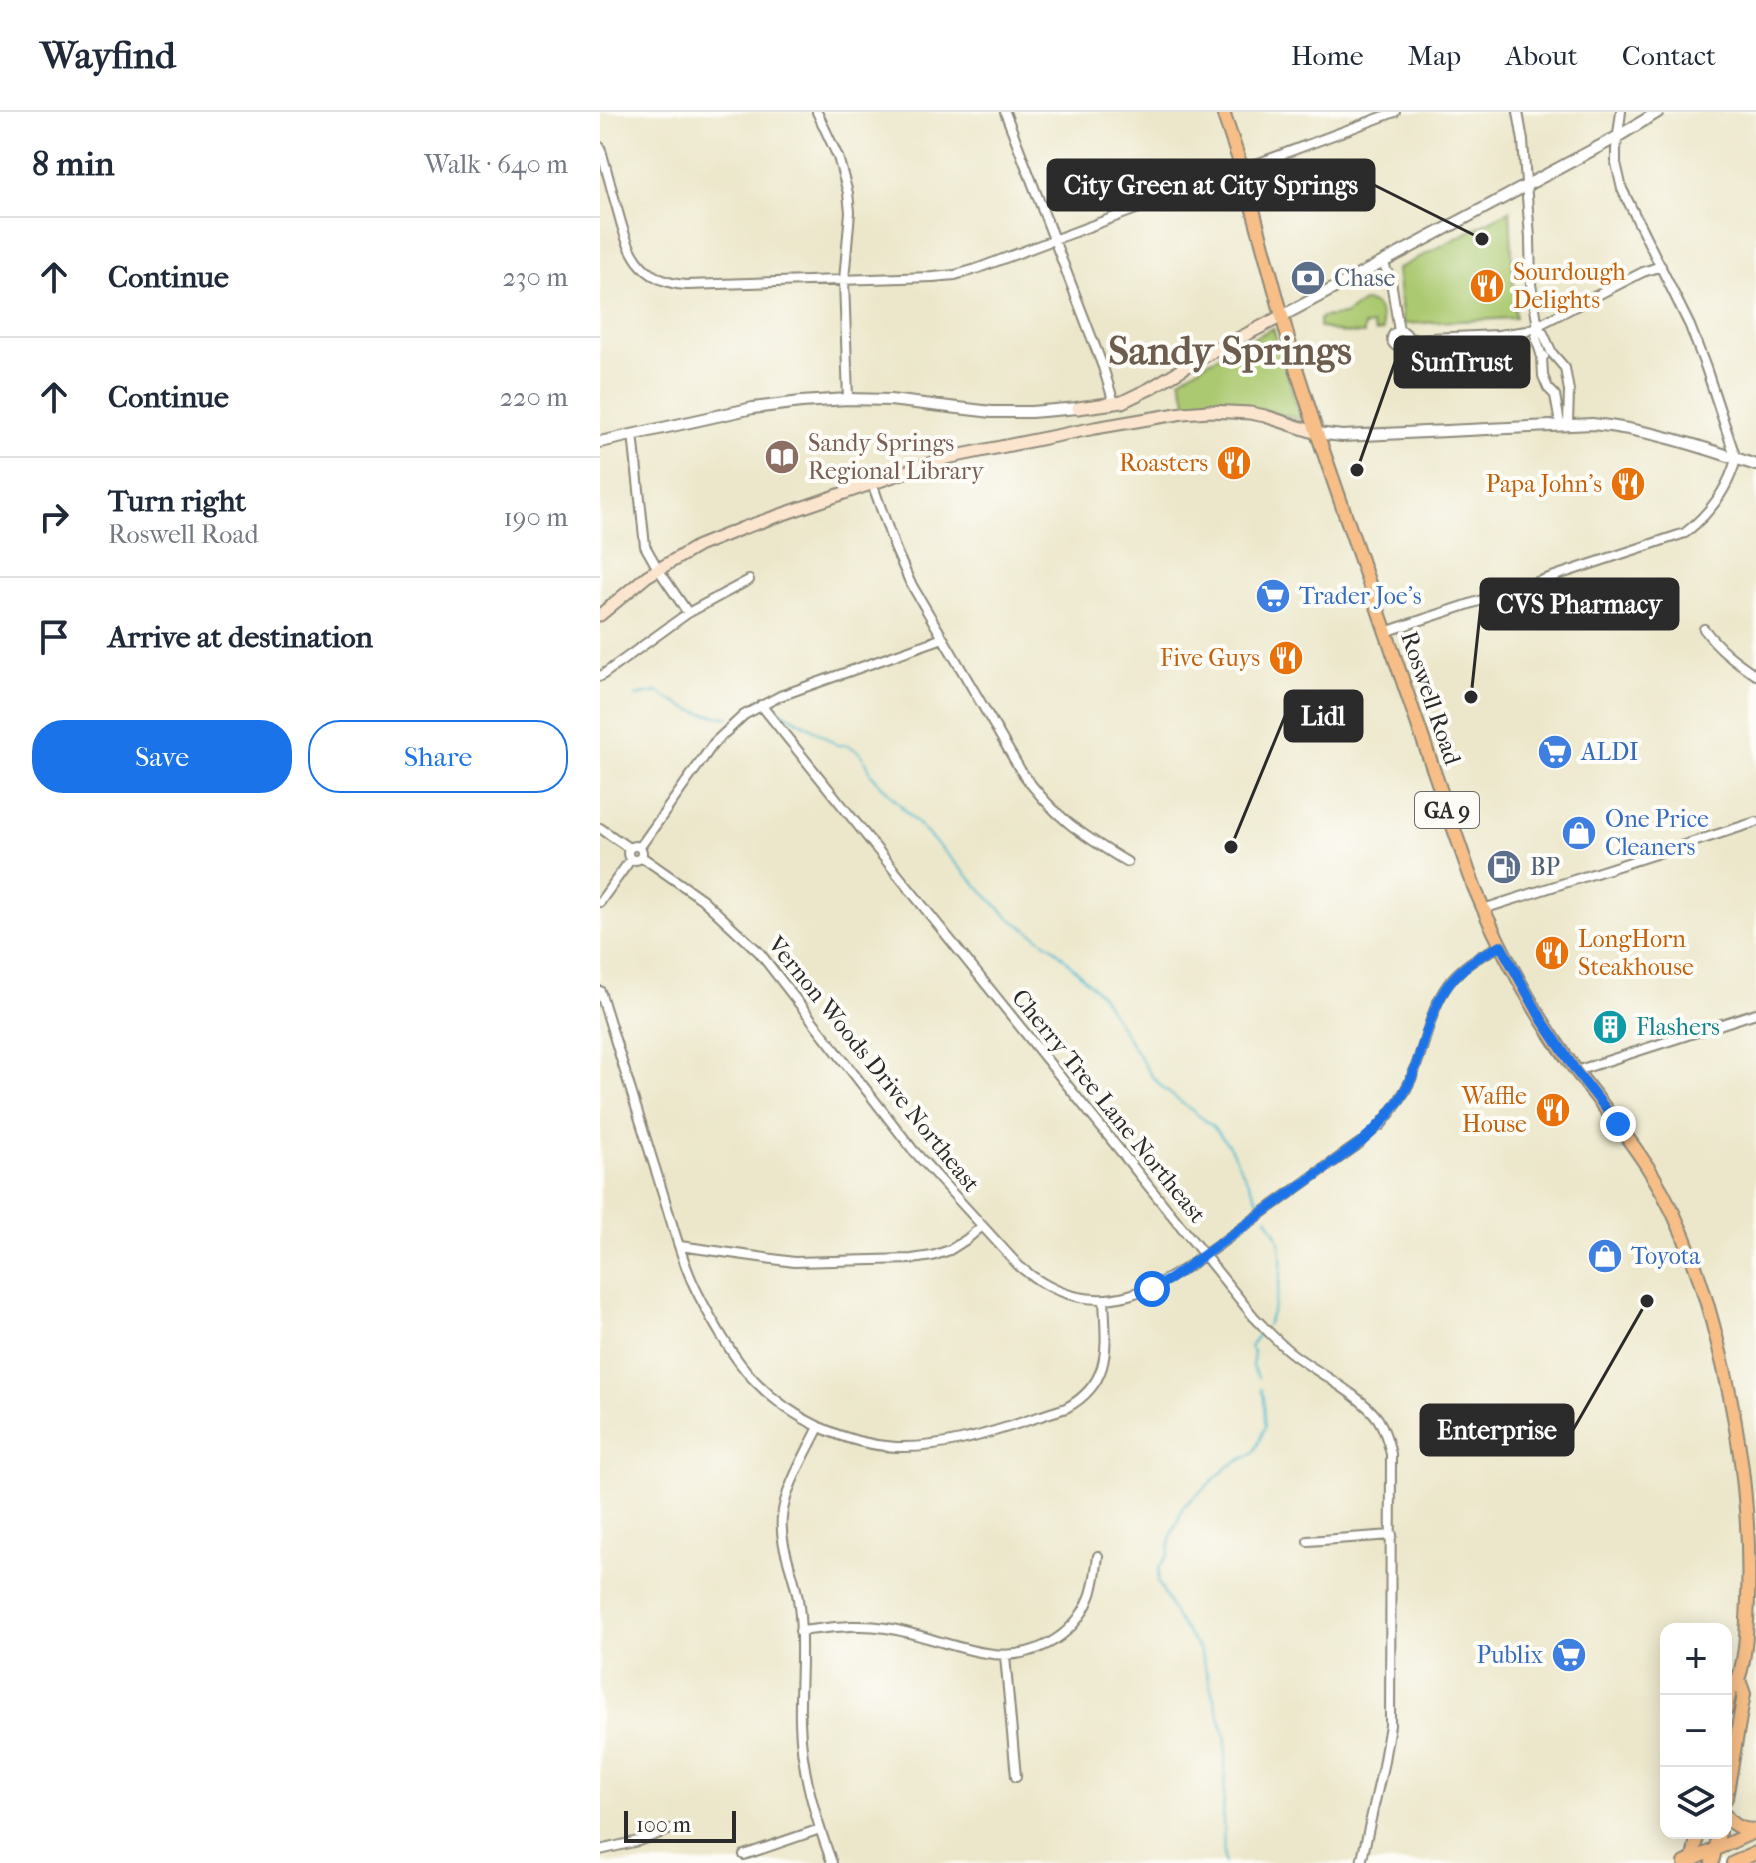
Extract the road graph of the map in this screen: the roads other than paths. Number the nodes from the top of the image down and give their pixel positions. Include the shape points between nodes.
1 (817, 112) edge
2 (1005, 112) edge
3 (1223, 112) edge
4 (1395, 112) edge
5 (1518, 112) edge
6 (1621, 112) edge
7 (1658, 112) edge
8 (1617, 137) junction
9 (600, 147) edge
10 (1242, 169) junction
11 (1526, 185) junction
12 (1053, 240) junction
13 (1383, 262) junction
14 (1661, 266) junction
15 (844, 280) junction
16 (1282, 316) junction
17 (1538, 327) junction
18 (1399, 331) junction
19 (1408, 339) junction
20 (1552, 353) junction
21 (1542, 357) junction
22 (1569, 391) junction
23 (1555, 395) junction
24 (848, 399) junction
25 (1114, 403) junction
26 (1078, 408) joint
27 (1564, 424) junction
28 (1317, 433) junction
29 (633, 434) junction
30 (600, 442) edge
31 (1736, 459) junction
32 (1756, 465) edge
33 (872, 483) junction
34 (658, 569) junction
35 (749, 580) dead end
36 (688, 613) junction
37 (600, 615) edge
38 (1704, 629) dead end
39 (1385, 632) junction
40 (943, 638) junction
41 (1756, 675) edge
42 (601, 676) edge
43 (761, 705) junction
44 (1756, 822) edge
45 (600, 828) edge
46 (640, 847) junction
47 (629, 848) junction
48 (642, 857) junction
49 (631, 859) junction
50 (1127, 862) dead end
51 (600, 902) edge
52 (1483, 909) junction
53 (1501, 946) junction
54 (600, 991) edge
55 (1756, 1013) edge
56 (1576, 1071) junction
57 (1380, 1126) joint
58 (1360, 1143) joint
59 (982, 1226) junction
60 (680, 1246) junction
61 (1204, 1255) junction
62 (1104, 1300) junction
63 (819, 1427) junction
64 (1392, 1535) junction
65 (1308, 1541) dead end
66 (1098, 1556) dead end
67 (800, 1631) junction
68 (1005, 1656) junction
69 (1739, 1680) junction
70 (1729, 1695) edge
71 (1731, 1767) edge
72 (1016, 1777) dead end
73 (1732, 1822) edge
74 (671, 1829) dead end
75 (820, 1829) junction
76 (1756, 1831) edge
77 (1698, 1839) edge
78 (1715, 1839) edge
79 (600, 1850) edge
80 (1756, 1853) edge
81 (744, 1855) dead end
82 (1700, 1860) edge
83 (832, 1863) edge
84 (1361, 1863) edge
85 (1733, 1863) edge

1 - 15 street via 848,193
2 - 12 street
3 - 10 main road, Roswell Road / GA 9
4 - 10 street
5 - 11 street
6 - 8 street
7 - 8 street
8 - 11 street
8 - 14 street via 1622,189
9 - 15 street via 627,246 651,274 687,285
10 - 12 street
10 - 16 main road, Roswell Road / GA 9
11 - 13 street
11 - 17 street
12 - 15 street via 955,275
12 - 25 street
13 - 16 street
13 - 18 street
14 - 17 street
14 - 31 street via 1698,347
15 - 24 street
16 - 25 main road
16 - 28 main road, Roswell Road / GA 9
17 - 19 street via 1498,335
17 - 20 street
17 - 21 street
18 - 19 street
18 - 19 street via 1392,335 1394,345 1402,347
20 - 21 street
20 - 22 street via 1565,368
21 - 23 street via 1543,376
22 - 23 street
22 - 27 street
23 - 27 street
24 - 26 street via 992,412
24 - 29 street via 753,408
25 - 26 main road
27 - 28 street
27 - 31 street via 1648,431
28 - 33 main road via 1257,414 1183,413 949,458
28 - 39 main road, Roswell Road / GA 9
29 - 30 street
29 - 34 street via 645,546
31 - 32 street
31 - 39 street via 1725,489 1685,533
33 - 34 main road via 725,535
33 - 40 street via 901,565
34 - 36 street
34 - 37 main road
35 - 36 street
36 - 42 street
38 - 41 street via 1729,657
39 - 52 main road, Roswell Road / GA 9
40 - 43 street
40 - 50 street via 1038,795 1074,829
43 - 46 street via 714,743
43 - 61 street, Cherry Tree Lane Northeast
44 - 52 street
45 - 47 street
46 - 47 street
46 - 48 street
47 - 49 street
48 - 49 street
48 - 59 street, Vernon Woods Drive Northeast via 702,899 759,952 913,1150
49 - 51 street
52 - 53 main road, Roswell Road / GA 9
53 - 56 main road, Roswell Road / GA 9
53 - 57 street via 1472,961 1443,989 1409,1083
54 - 60 street
55 - 56 street
56 - 69 main road, Roswell Road / GA 9 via 1658,1185 1709,1306 1731,1399 1746,1504 1747,1613
57 - 58 street
58 - 61 street, Vernon Woods Drive Northeast
59 - 60 street via 950,1250 912,1259 794,1262
59 - 62 street, Vernon Woods Drive Northeast via 1039,1281 1069,1294
60 - 63 street via 698,1295 739,1363 775,1400
61 - 62 street, Vernon Woods Drive Northeast via 1152,1289
61 - 64 street, Cherry Tree Lane Northeast via 1272,1336 1364,1403 1379,1420 1391,1454
62 - 63 street via 1102,1370 1088,1393 1066,1408 962,1440 923,1446 870,1443
63 - 67 street via 788,1493 782,1519
64 - 65 street
64 - 84 street, Cherry Tree Lane Northeast via 1390,1725
66 - 68 street via 1090,1596 1072,1626 1041,1648
67 - 68 street via 881,1627
67 - 75 street via 802,1744
68 - 72 street
69 - 70 main road, Roswell Road / GA 9
69 - 71 main road, Roswell Road / GA 9 via 1744,1694
73 - 76 main road
74 - 79 street
75 - 81 street
75 - 83 street
76 - 82 main road
77 - 82 main road
78 - 82 main road
80 - 85 main road

